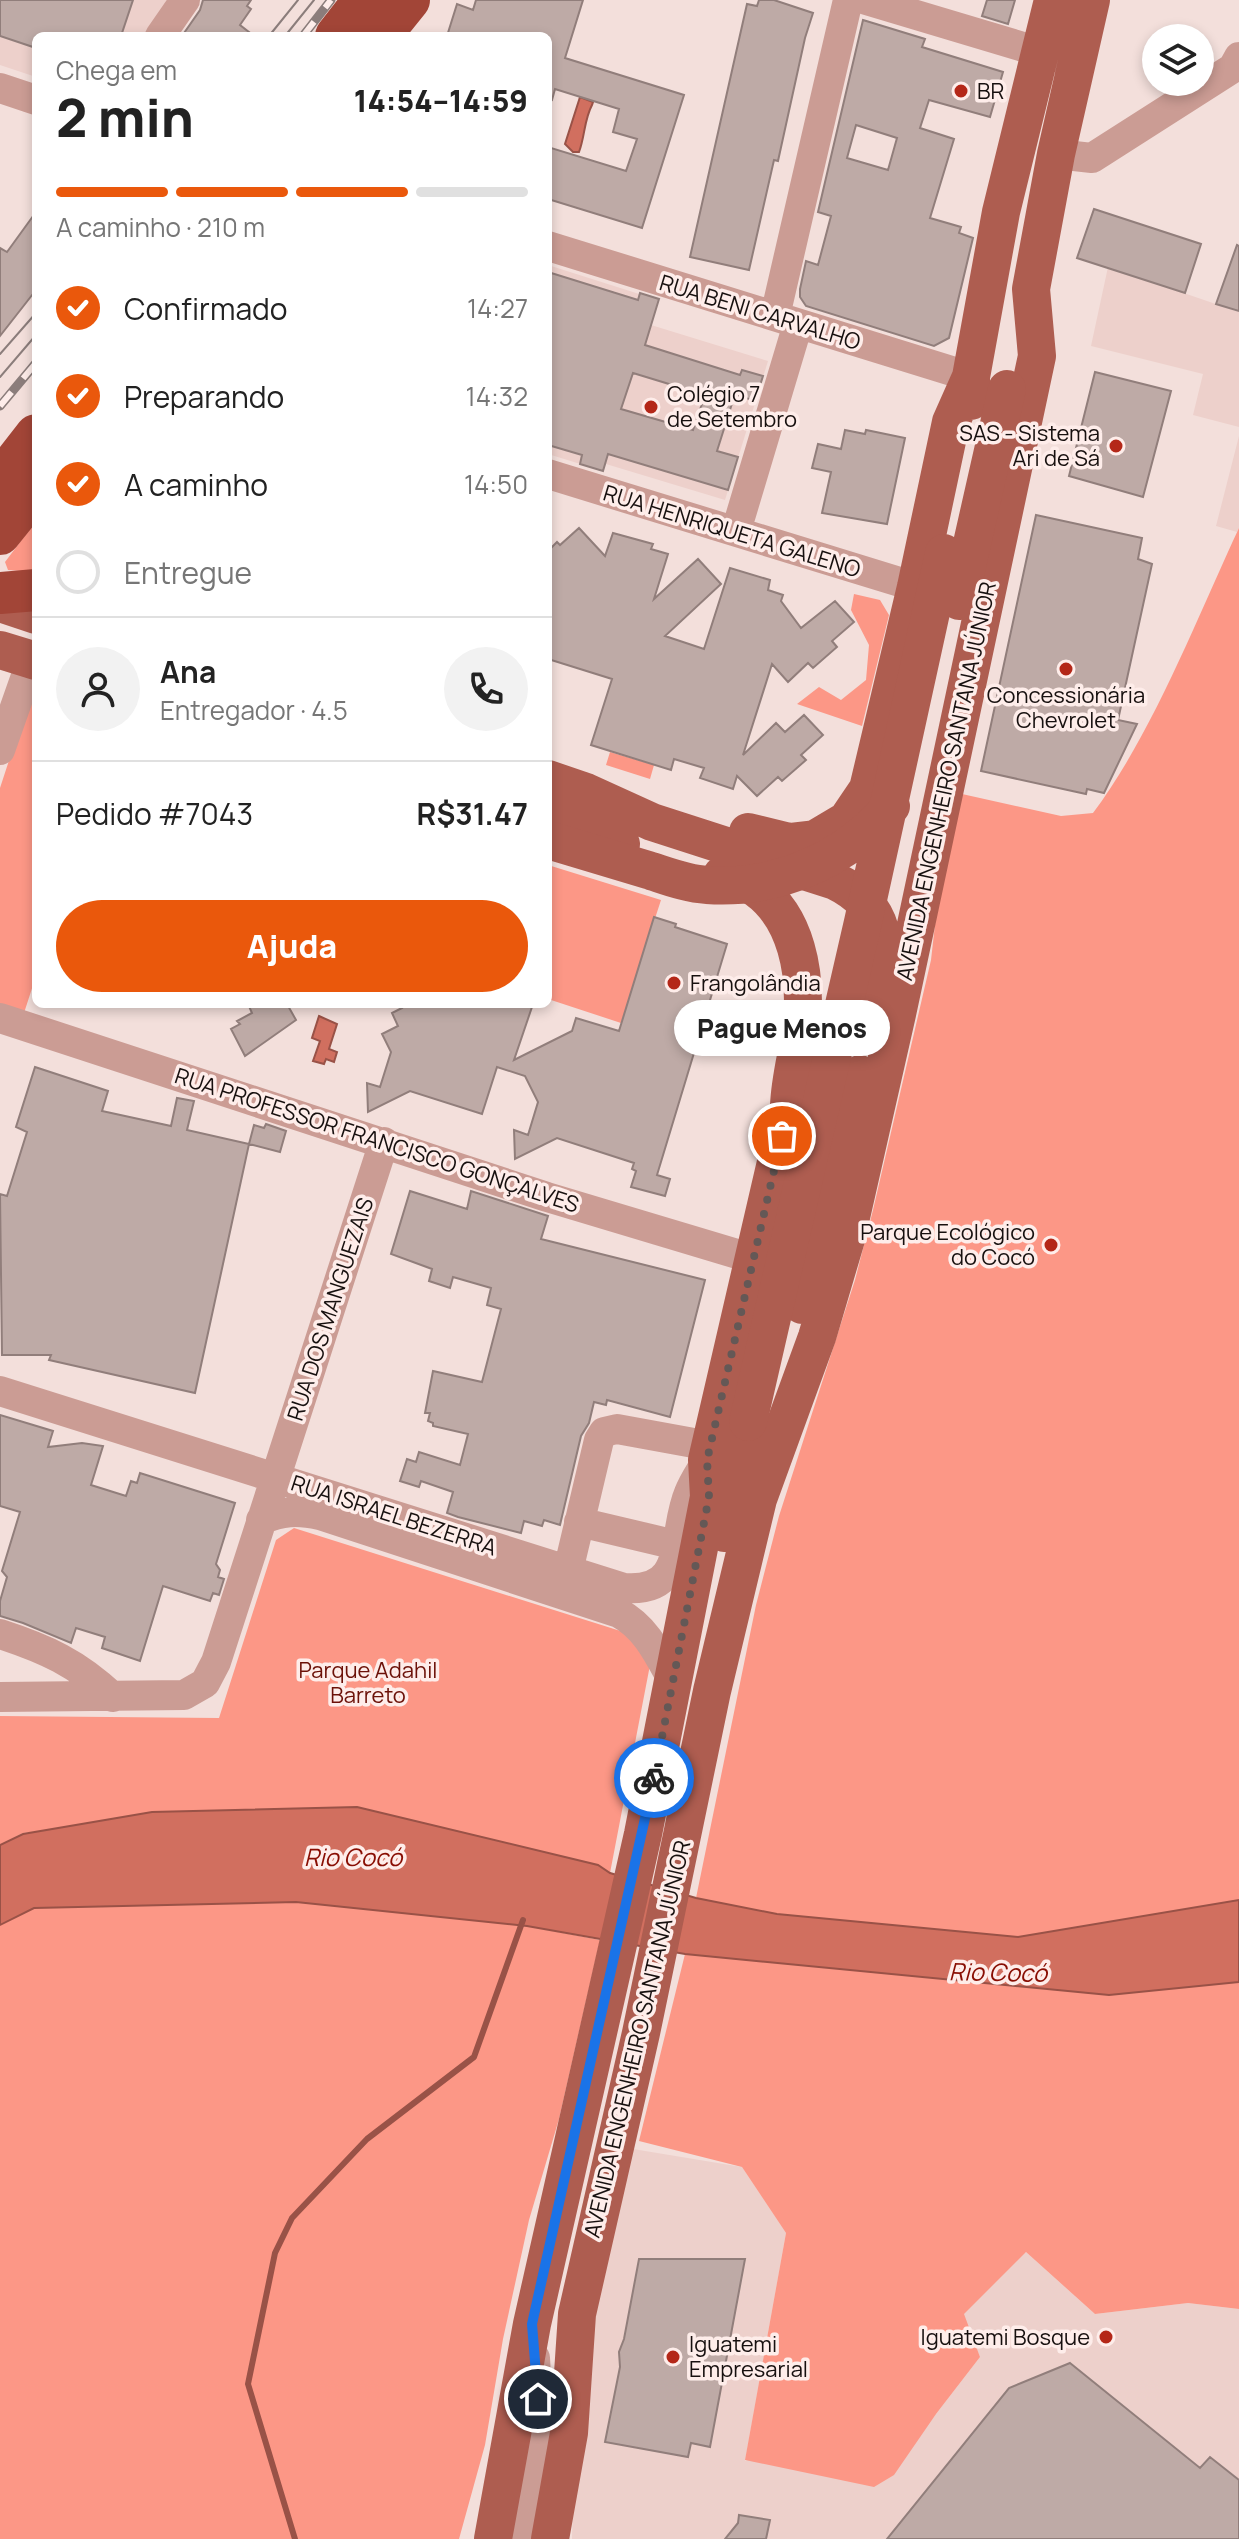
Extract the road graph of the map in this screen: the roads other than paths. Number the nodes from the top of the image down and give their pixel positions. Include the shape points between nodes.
1 (185, 0) edge
2 (364, 0) edge
3 (409, 0) edge
4 (848, 0) edge
5 (866, 0) edge
6 (1053, 0) edge
7 (1091, 0) edge
8 (163, 32) edge
9 (339, 32) edge
10 (383, 32) edge
11 (1041, 53) junction
12 (1239, 57) edge
13 (1077, 63) junction
14 (0, 88) edge
15 (32, 99) edge
16 (1056, 154) junction
17 (552, 247) edge
18 (1031, 289) junction
19 (787, 320) junction
20 (971, 377) junction
21 (32, 414) edge
22 (22, 442) edge
23 (552, 475) edge
24 (0, 481) edge
25 (32, 494) edge
26 (736, 531) junction
27 (0, 534) edge
28 (916, 587) junction
29 (32, 590) edge
30 (0, 593) edge
31 (0, 603) edge
32 (32, 614) edge
33 (23, 657) edge
34 (957, 720) junction
35 (0, 750) edge
36 (873, 767) junction
37 (552, 780) edge
38 (586, 792) junction
39 (552, 820) edge
40 (552, 841) edge
41 (0, 1018) edge
42 (789, 1106) junction
43 (840, 1137) junction
44 (384, 1142) junction
45 (754, 1259) junction
46 (0, 1391) edge
47 (709, 1453) junction
48 (275, 1476) junction
49 (758, 1499) junction
50 (261, 1520) junction
51 (579, 1522) junction
52 (687, 1551) junction
53 (568, 1571) junction
54 (0, 1634) edge
55 (674, 1683) junction
56 (0, 1697) edge
57 (113, 1697) junction
58 (532, 2324) junction
59 (493, 2539) edge
60 (519, 2539) edge
61 (550, 2539) edge

1 - 8 street
2 - 9 highway
3 - 10 highway
4 - 19 street
5 - 11 street
6 - 11 main road, AVENIDA ENGENHEIRO SANTANA JÚNIOR
7 - 13 main road, AVENIDA ENGENHEIRO SANTANA JÚNIOR
11 - 13 street
11 - 20 main road, AVENIDA ENGENHEIRO SANTANA JÚNIOR via 1001,212
12 - 16 street via 1233,68 1092,158
13 - 16 main road, AVENIDA ENGENHEIRO SANTANA JÚNIOR
14 - 15 street
16 - 18 main road, AVENIDA ENGENHEIRO SANTANA JÚNIOR
17 - 19 street, RUA BENI CARVALHO
18 - 34 main road, AVENIDA ENGENHEIRO SANTANA JÚNIOR via 1037,356
18 - 40 main road, bridge via 924,750 881,817 842,850 814,865 780,878 736,884 683,881
19 - 20 street, RUA BENI CARVALHO
19 - 26 street
20 - 28 main road via 951,422
20 - 55 main road, AVENIDA ENGENHEIRO SANTANA JÚNIOR, bridge via 972,427 703,1628
21 - 22 highway
22 - 24 highway
23 - 26 street, RUA HENRIQUETA GALENO
25 - 27 highway
26 - 28 street, RUA HENRIQUETA GALENO
28 - 36 main road
29 - 30 highway
31 - 32 main road
33 - 35 street
34 - 36 main road via 931,779 912,798 900,802 882,797
34 - 49 main road, AVENIDA ENGENHEIRO SANTANA JÚNIOR via 846,1239
36 - 38 main road via 868,789 852,815 803,842 767,837 658,804
37 - 38 main road
38 - 43 main road via 652,822 835,881 855,892 873,912 883,936 884,964
39 - 42 main road, AVENIDA ENGENHEIRO SANTANA JÚNIOR via 747,884 770,901 795,942 803,987
41 - 44 street, RUA PROFESSOR FRANCISCO GONÇALVES
42 - 43 main road via 807,1082 835,961 853,948 866,958 867,968 843,1081
42 - 45 main road, AVENIDA ENGENHEIRO SANTANA JÚNIOR
43 - 49 main road
44 - 45 street, RUA PROFESSOR FRANCISCO GONÇALVES
44 - 48 street, RUA DOS MANGUEZAIS
45 - 47 main road, AVENIDA ENGENHEIRO SANTANA JÚNIOR
46 - 48 street, RUA ISRAEL BEZERRA
47 - 51 street via 617,1429 604,1432
47 - 52 main road, AVENIDA ENGENHEIRO SANTANA JÚNIOR via 709,1497
48 - 50 street, RUA DOS MANGUEZAIS
48 - 53 street, RUA ISRAEL BEZERRA
49 - 61 main road, AVENIDA ENGENHEIRO SANTANA JÚNIOR via 577,2314 569,2433
50 - 55 street, RUA ISRAEL BEZERRA via 278,1512 309,1512 619,1613 634,1621
50 - 57 street, RUA DOS MANGUEZAIS via 205,1683 184,1695
51 - 52 street
51 - 53 street
52 - 53 street, RUA ISRAEL BEZERRA via 668,1576 641,1590
52 - 55 main road, AVENIDA ENGENHEIRO SANTANA JÚNIOR
54 - 57 street via 61,1657
55 - 58 main road, AVENIDA ENGENHEIRO SANTANA JÚNIOR
56 - 57 street, RUA DOS MANGUEZAIS
58 - 59 main road, AVENIDA ENGENHEIRO SANTANA JÚNIOR
58 - 60 street via 539,2427

